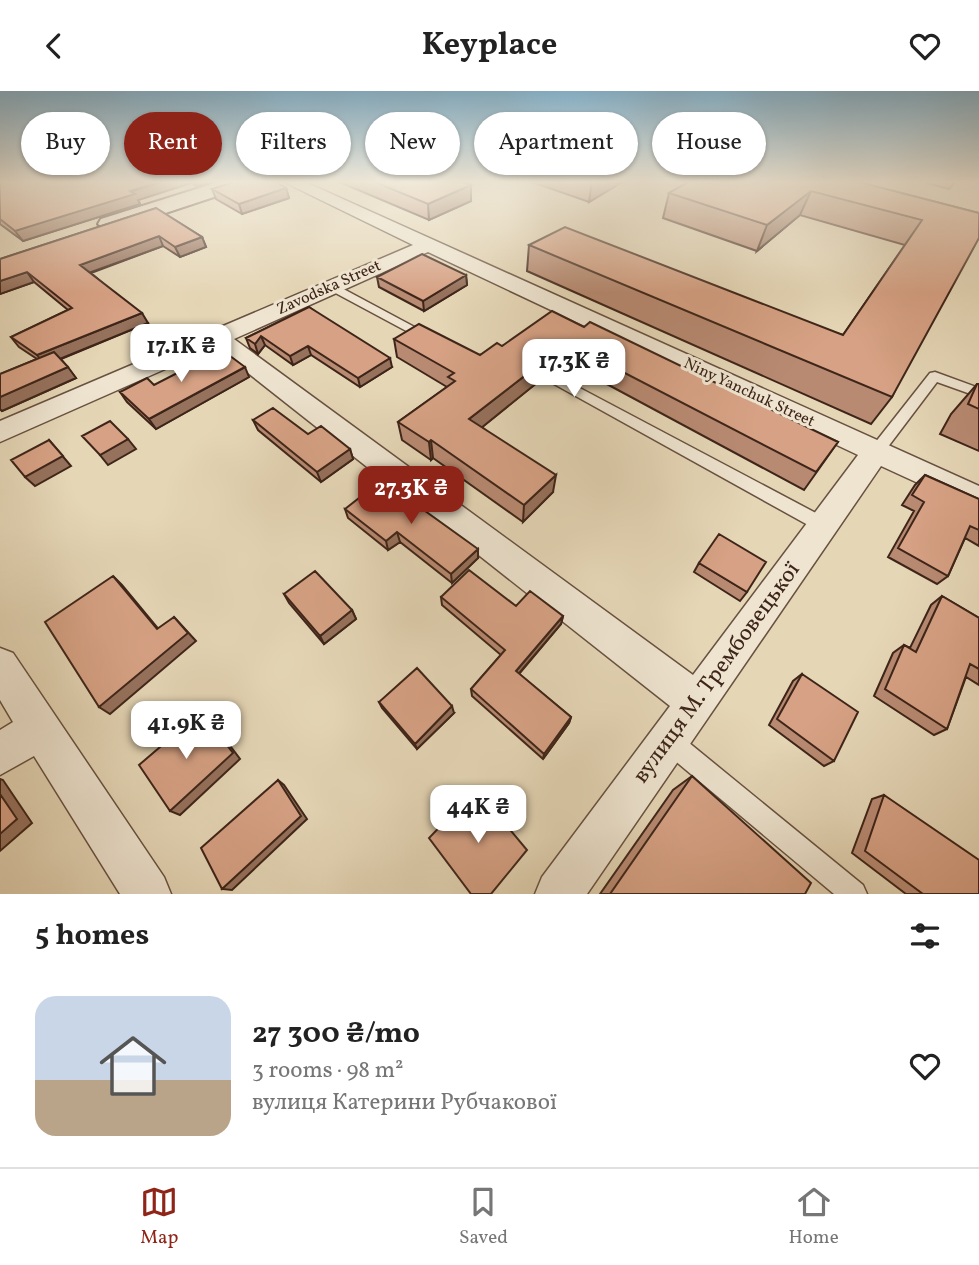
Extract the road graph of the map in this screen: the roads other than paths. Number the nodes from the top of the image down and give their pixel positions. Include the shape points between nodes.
1 (125, 218) edge
2 (371, 218) edge
3 (89, 230) edge
4 (428, 245) junction
5 (332, 287) junction
6 (217, 337) junction
7 (441, 344) edge
8 (559, 381) dead end
9 (979, 393) edge
10 (0, 432) edge
11 (876, 452) junction
12 (979, 499) edge
13 (823, 525) junction
14 (0, 666) edge
15 (696, 702) junction
16 (40, 728) junction
17 (669, 741) junction
18 (0, 754) edge
19 (147, 894) edge
20 (559, 894) edge
21 (854, 894) edge

1 - 3 street
2 - 4 street, Niny Yanchuk Street
4 - 5 street, Zavodska Street
4 - 11 street, Niny Yanchuk Street
5 - 6 street, Zavodska Street
5 - 7 lane
6 - 10 street, Zavodska Street
6 - 15 street
8 - 13 lane
9 - 11 lane via 936,376
11 - 12 street, Niny Yanchuk Street
11 - 13 street, вулиця М. Трембовецької
13 - 15 street, вулиця М. Трембовецької
14 - 16 street
15 - 17 street, вулиця М. Трембовецької
16 - 18 street
16 - 19 street
17 - 20 street, вулиця М. Трембовецької
17 - 21 lane

